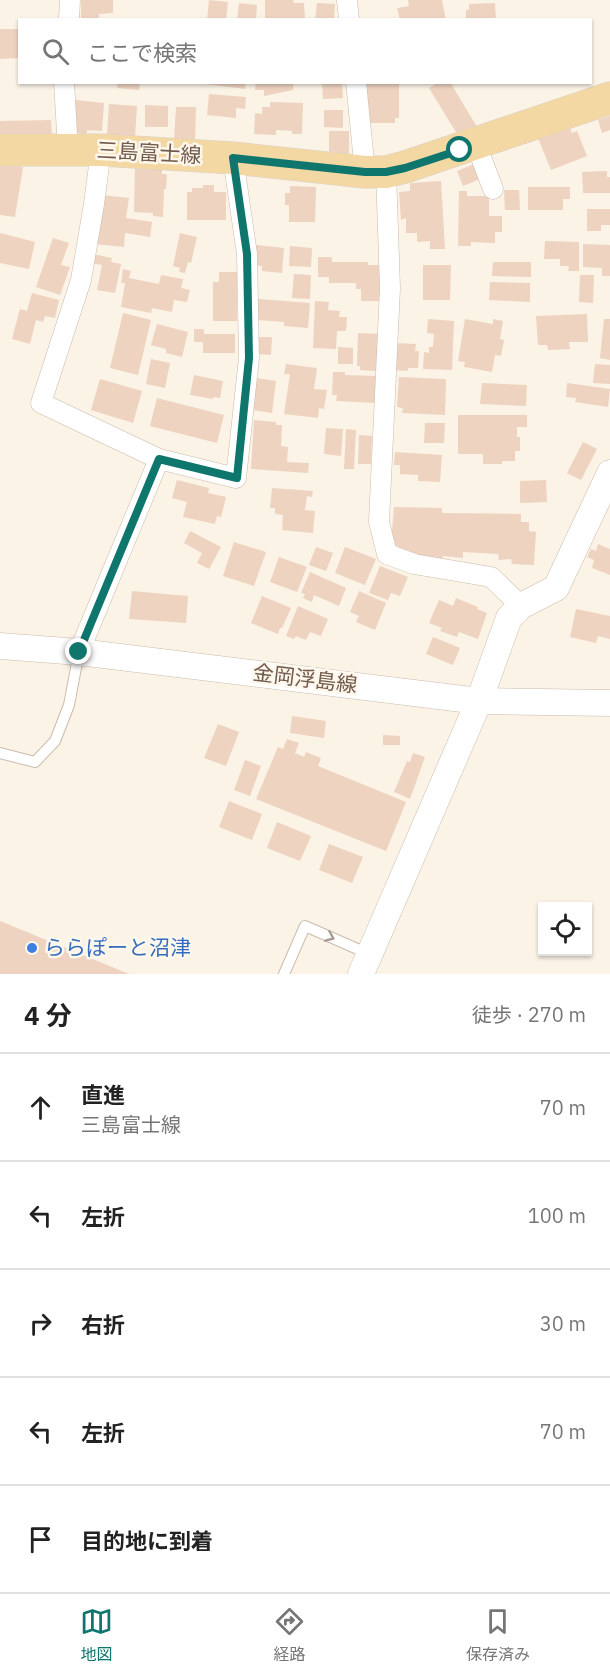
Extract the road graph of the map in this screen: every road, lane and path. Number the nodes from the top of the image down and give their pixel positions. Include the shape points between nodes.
1 (70, 0) edge
2 (347, 0) edge
3 (69, 18) edge
4 (349, 18) edge
5 (64, 84) edge
6 (356, 84) edge
7 (610, 98) edge
8 (476, 144) junction
9 (0, 150) edge
10 (68, 150) junction
11 (101, 150) junction
12 (233, 158) junction
13 (376, 172) junction
14 (493, 189) dead end
15 (159, 459) junction
16 (610, 473) edge
17 (521, 606) junction
18 (0, 646) edge
19 (79, 652) junction
20 (479, 701) junction
21 (610, 703) edge
22 (0, 753) edge
23 (365, 964) edge
24 (284, 974) edge

1 - 3 street
2 - 4 street
5 - 10 street
6 - 13 street
7 - 8 main road, 三島富士線
8 - 13 main road, 三島富士線 via 405,168
8 - 14 street
9 - 10 main road, 三島富士線
10 - 11 main road, 三島富士線
11 - 12 main road, 三島富士線
11 - 15 street via 81,280 41,403
12 - 13 main road, 三島富士線
12 - 15 street via 247,254 249,358 237,478
13 - 17 street via 390,288 379,522 387,554 414,564 491,577
15 - 19 street
16 - 17 street via 556,588
17 - 20 street via 509,618
18 - 19 street, 金岡浮島線
19 - 20 street, 金岡浮島線
19 - 22 lane via 69,705 55,741 35,762
20 - 21 street, 金岡浮島線
20 - 23 street
24 -> 23 lane via 305,926

